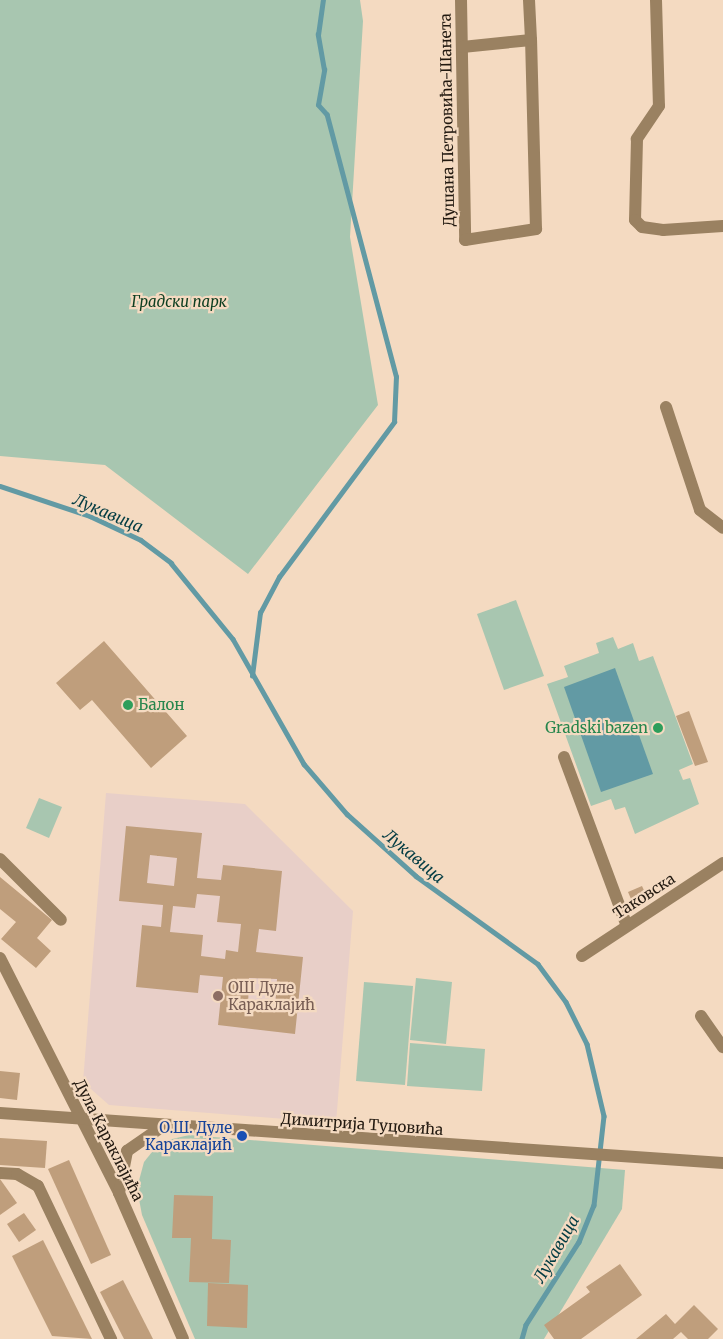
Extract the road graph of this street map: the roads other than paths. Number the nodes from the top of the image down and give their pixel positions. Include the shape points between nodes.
1 (461, 0) edge
2 (530, 0) edge
3 (656, 0) edge
4 (531, 40) junction
5 (462, 47) junction
6 (723, 226) edge
7 (666, 407) dead end
8 (723, 528) edge
9 (564, 757) dead end
10 (0, 859) edge
11 (723, 863) edge
12 (62, 920) dead end
13 (627, 926) junction
14 (582, 956) dead end
15 (0, 958) edge
16 (701, 1016) dead end
17 (723, 1047) edge
18 (0, 1113) edge
19 (80, 1121) junction
20 (165, 1125) junction
21 (723, 1162) edge
22 (0, 1173) edge
23 (119, 1193) junction
24 (111, 1339) edge
25 (182, 1339) edge

1 - 5 street, Душана Петровића-Шанета
2 - 4 street
3 - 6 street via 659,106 637,138 635,220 642,227 663,230
4 - 5 street
4 - 5 street, Душана Петровића-Шанета via 536,229 465,240
7 - 8 street via 700,510
9 - 13 street
10 - 12 street
11 - 13 street, Таковска
13 - 14 street, Таковска
15 - 19 street, Дула Караклајића
16 - 17 street
18 - 19 street, Димитрија Туцовића
19 - 20 street, Димитрија Туцовића
19 - 23 street, Дула Караклајића
20 - 21 street, Димитрија Туцовића
20 - 23 street via 144,1136 127,1151
22 - 24 street via 17,1174 38,1186
23 - 25 street, Дула Караклајића

